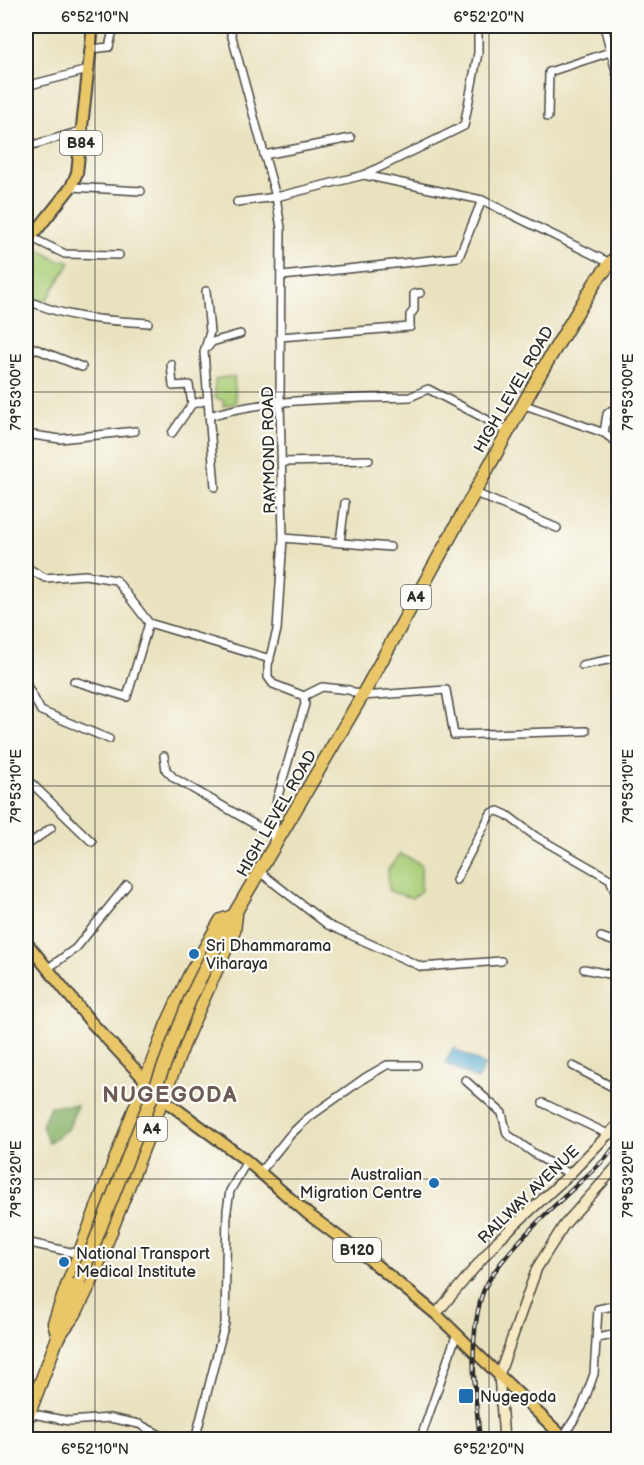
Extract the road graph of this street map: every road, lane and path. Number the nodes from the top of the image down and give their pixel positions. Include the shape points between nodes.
1 (93, 26) edge
2 (114, 26) edge
3 (229, 26) edge
4 (478, 26) edge
5 (604, 26) edge
6 (91, 49) junction
7 (610, 52) junction
8 (88, 70) junction
9 (618, 79) edge
10 (26, 86) edge
11 (548, 117) dead end
12 (84, 130) junction
13 (351, 138) dead end
14 (26, 147) edge
15 (264, 155) junction
16 (364, 175) junction
17 (71, 187) junction
18 (141, 191) dead end
19 (276, 197) junction
20 (483, 200) junction
21 (237, 202) dead end
22 (28, 241) edge
23 (119, 255) dead end
24 (614, 259) edge
25 (282, 276) junction
26 (206, 291) dead end
27 (420, 293) dead end
28 (26, 300) edge
29 (148, 323) dead end
30 (240, 334) dead end
31 (280, 337) junction
32 (26, 345) edge
33 (205, 351) junction
34 (171, 364) dead end
35 (82, 367) dead end
36 (208, 400) junction
37 (280, 401) junction
38 (192, 404) junction
39 (522, 404) junction
40 (618, 410) edge
41 (209, 416) junction
42 (507, 430) junction
43 (135, 431) dead end
44 (172, 433) dead end
45 (604, 433) junction
46 (26, 434) edge
47 (618, 448) edge
48 (369, 460) dead end
49 (282, 462) junction
50 (215, 487) dead end
51 (473, 492) junction
52 (345, 503) dead end
53 (557, 528) dead end
54 (283, 538) junction
55 (340, 542) junction
56 (390, 547) dead end
57 (27, 570) edge
58 (149, 623) junction
59 (618, 658) edge
60 (270, 659) junction
61 (582, 665) dead end
62 (74, 681) dead end
63 (26, 684) edge
64 (304, 696) junction
65 (362, 696) junction
66 (586, 731) dead end
67 (109, 739) dead end
68 (164, 756) dead end
69 (26, 778) edge
70 (51, 828) dead end
71 (273, 835) junction
72 (92, 842) dead end
73 (26, 846) edge
74 (272, 852) junction
75 (261, 873) junction
76 (456, 880) dead end
77 (127, 885) dead end
78 (618, 900) edge
79 (236, 915) junction
80 (602, 937) dead end
81 (26, 942) edge
82 (618, 943) edge
83 (501, 961) dead end
84 (47, 969) junction
85 (584, 969) dead end
86 (618, 976) edge
87 (167, 1024) junction
88 (188, 1033) junction
89 (417, 1065) dead end
90 (573, 1066) dead end
91 (141, 1078) junction
92 (465, 1080) dead end
93 (618, 1090) edge
94 (163, 1099) junction
95 (543, 1103) dead end
96 (618, 1124) edge
97 (127, 1129) junction
98 (610, 1135) junction
99 (149, 1136) junction
100 (247, 1161) junction
101 (618, 1165) edge
102 (261, 1172) junction
103 (570, 1174) junction
104 (26, 1242) edge
105 (79, 1254) junction
106 (618, 1305) edge
107 (436, 1314) junction
108 (457, 1333) junction
109 (618, 1334) edge
110 (58, 1337) junction
111 (597, 1338) junction
112 (499, 1375) junction
113 (26, 1416) edge
114 (564, 1438) edge
115 (170, 1440) edge
116 (195, 1440) edge
117 (420, 1440) edge
118 (504, 1440) edge

1 - 6 main road, B84
2 - 6 street via 109,46
3 - 15 street, RAYMOND ROAD
4 - 16 street via 478,53 464,126
5 - 7 street
6 - 8 main road, B84
7 - 9 street
7 - 11 street via 549,72
8 - 10 street
8 - 12 main road, B84
12 - 14 street
12 - 17 main road, B84
13 - 15 street
15 - 19 street, RAYMOND ROAD
16 - 19 street
16 - 20 street
17 - 18 street
17 - 22 main road, B84
19 - 21 street
19 - 25 street, RAYMOND ROAD
20 - 24 street
20 - 25 street via 459,257
22 - 23 street via 65,254
24 - 39 highway, HIGH LEVEL ROAD / A4 via 596,281
25 - 31 street, RAYMOND ROAD
26 - 33 street via 210,332
27 - 31 street via 414,294 410,327
28 - 29 street via 79,319
30 - 33 street via 212,342
31 - 37 street, RAYMOND ROAD
32 - 35 street
33 - 36 street
34 - 38 street via 173,386 189,385
36 - 38 street
36 - 41 street
37 - 41 street
37 - 42 street via 410,397 428,389
37 - 49 street, RAYMOND ROAD
38 - 44 street
39 - 42 highway, HIGH LEVEL ROAD / A4
39 - 45 street
40 - 45 street via 607,414
41 - 50 street
42 - 51 highway, HIGH LEVEL ROAD / A4
43 - 46 street via 60,439
45 - 47 street
48 - 49 street
49 - 54 street, RAYMOND ROAD
51 - 53 street
51 - 65 highway, HIGH LEVEL ROAD / A4
52 - 55 street
54 - 55 street
54 - 60 street, RAYMOND ROAD via 277,630
55 - 56 street
57 - 58 street via 45,578 85,575 116,580
58 - 60 street
58 - 62 street via 128,697
59 - 61 street
60 - 64 street, RAYMOND ROAD via 268,677 273,684
63 - 67 street via 41,711
64 - 65 street via 322,687
64 - 71 street via 303,718 277,800
65 - 66 street via 446,690 454,735
65 - 74 highway, HIGH LEVEL ROAD / A4
68 - 71 street via 166,770 174,778
69 - 72 street
70 - 73 street
71 - 74 street
74 - 75 highway, HIGH LEVEL ROAD / A4
75 - 79 highway, HIGH LEVEL ROAD / A4
75 - 83 street via 328,925 422,967
76 - 78 street via 491,813 498,811 610,879
77 - 84 street via 76,948
79 - 87 highway, A4 via 221,920
79 - 88 highway, A4 via 234,931
79 - 110 highway, HIGH LEVEL ROAD / A4, bridge via 191,997
80 - 82 street
81 - 84 main road, B120
84 - 91 main road, B120
85 - 86 street
87 - 88 highway
87 - 91 highway, A4
88 - 94 highway, A4
89 - 102 street via 387,1065 366,1077 308,1118
90 - 93 street
91 - 94 main road, B120
91 - 97 highway, A4
92 - 103 street via 502,1113 507,1134
94 - 99 highway, A4
94 - 100 main road, B120
95 - 98 street
96 - 98 street, RAILWAY AVENUE
97 - 99 highway
97 - 105 highway, A4
98 - 103 street, RAILWAY AVENUE
99 - 110 highway, A4 via 89,1286
100 - 102 main road, B120
100 - 116 street via 230,1191 226,1210 225,1323
101 - 112 street via 564,1225 537,1268
102 - 107 main road, B120
103 - 107 street, RAILWAY AVENUE via 498,1240
104 - 105 street
105 - 110 highway, A4 via 54,1323
106 - 111 street via 598,1309
107 - 108 main road, B120
108 - 112 main road, B120
108 - 117 street
109 - 111 street
110 - 113 highway, HIGH LEVEL ROAD / A4
111 - 114 street via 594,1374 582,1407
112 - 114 main road, B120
112 - 118 street
113 - 115 street via 69,1421 110,1418 138,1424

